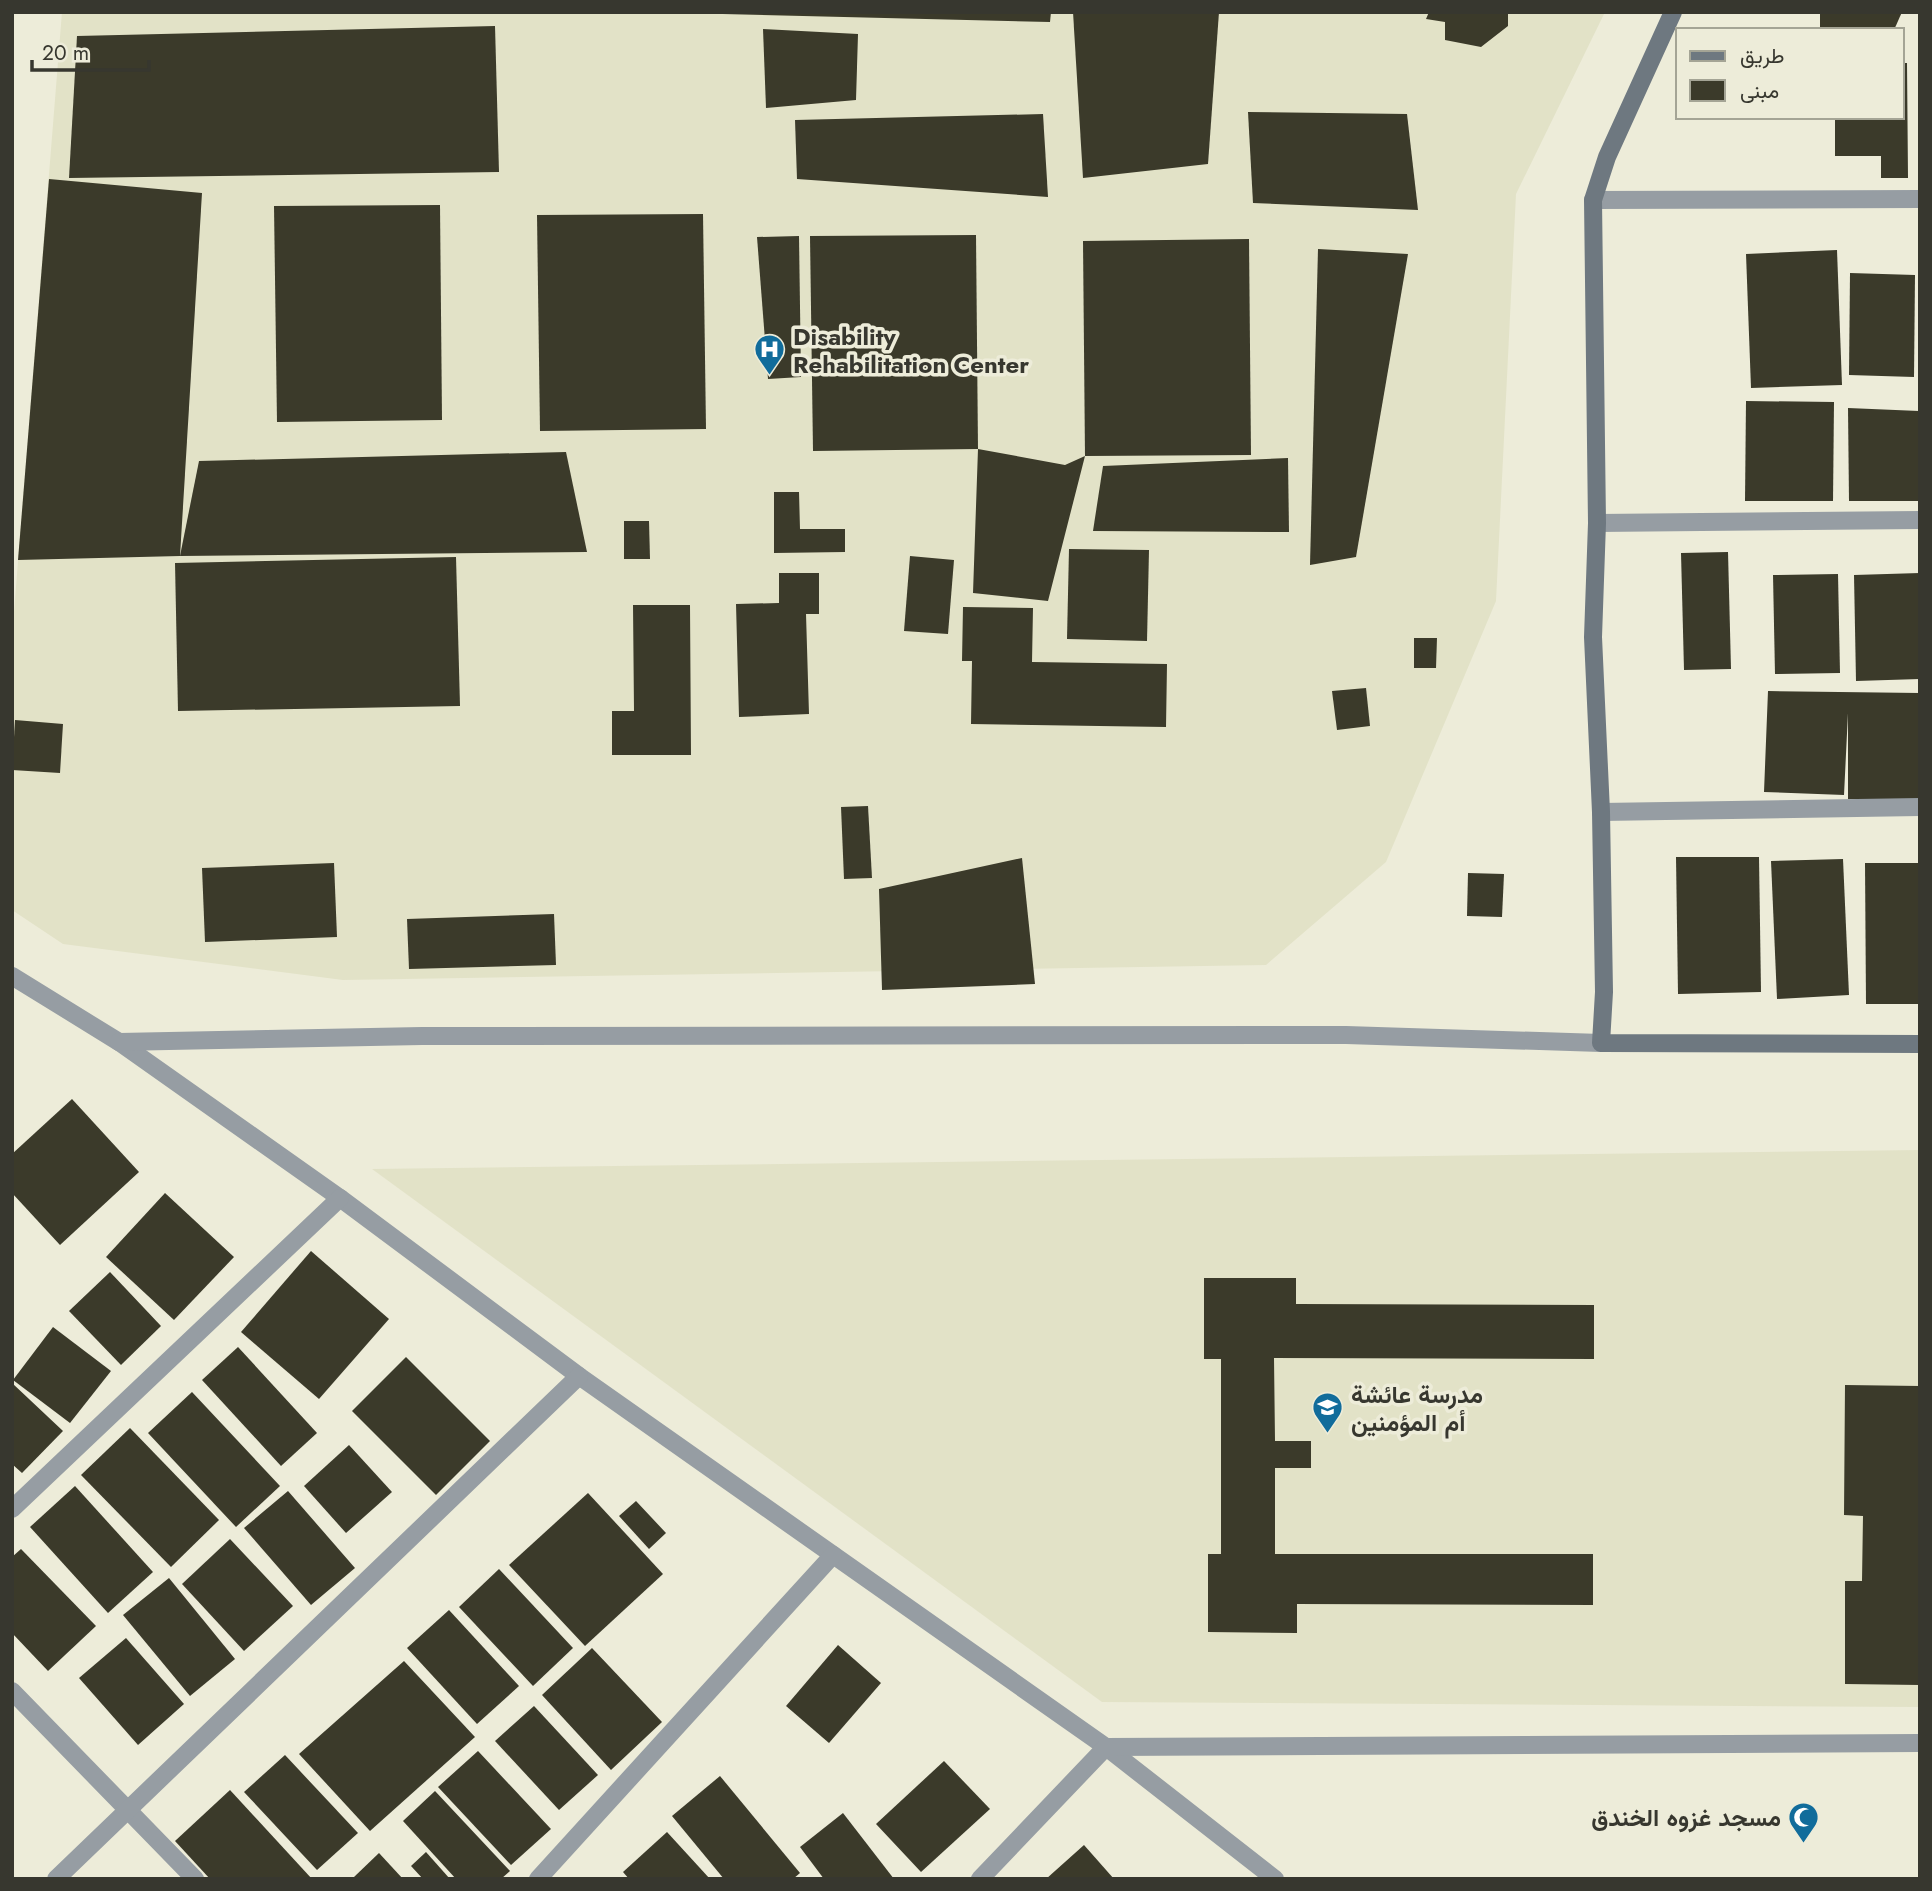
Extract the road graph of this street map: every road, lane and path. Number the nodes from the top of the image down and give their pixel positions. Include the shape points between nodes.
1 (1672, 12) edge
2 (1920, 199) edge
3 (1593, 200) junction
4 (1920, 520) edge
5 (1597, 523) junction
6 (1920, 807) edge
7 (1601, 812) junction
8 (12, 976) edge
9 (120, 1042) junction
10 (1601, 1043) junction
11 (1920, 1044) edge
12 (340, 1198) junction
13 (579, 1376) junction
14 (12, 1509) edge
15 (833, 1555) junction
16 (12, 1691) edge
17 (1920, 1743) edge
18 (1105, 1747) junction
19 (131, 1809) junction
20 (56, 1879) edge
21 (195, 1879) edge
22 (538, 1879) edge
23 (980, 1879) edge
24 (1275, 1879) edge

1 - 3 street via 1607,157
2 - 3 street
3 - 5 street
4 - 5 street
5 - 7 street via 1593,638
6 - 7 street
7 - 10 street
8 - 9 street
9 - 10 street via 422,1036 1346,1035
9 - 12 street
10 - 11 street
12 - 13 street
12 - 14 street
13 - 15 street
13 - 19 street
15 - 18 street
15 - 22 street
16 - 19 street
17 - 18 street
18 - 23 street
18 - 24 street
19 - 20 street
19 - 21 street

